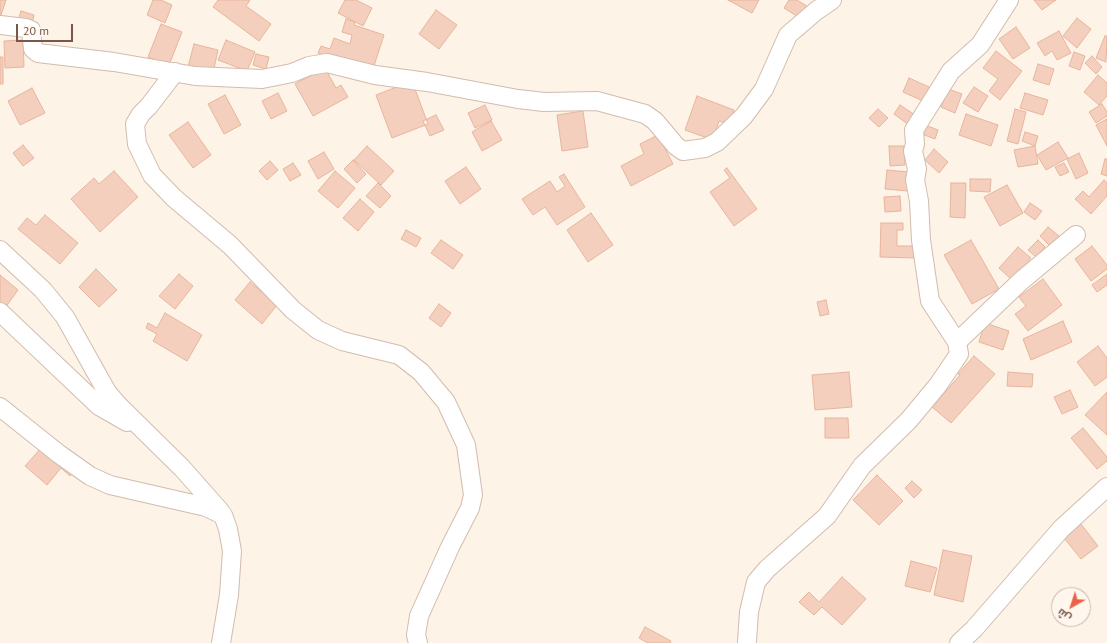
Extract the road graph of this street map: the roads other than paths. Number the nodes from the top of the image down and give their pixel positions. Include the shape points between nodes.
1 (832, 0) edge
2 (1009, 0) edge
3 (0, 25) edge
4 (176, 72) junction
5 (1076, 235) dead end
6 (0, 250) edge
7 (0, 312) edge
8 (956, 342) junction
9 (0, 407) edge
10 (142, 429) junction
11 (1107, 487) edge
12 (223, 515) junction
13 (751, 642) edge
14 (221, 643) edge
15 (418, 643) edge
16 (959, 643) edge

1 - 4 street via 788,35 764,89 744,116 717,142 693,150 679,149 655,121 645,114 597,101 544,102 518,99 375,75 327,63 262,79 203,77
2 - 8 street via 980,45 951,71 914,130 913,151 917,169 915,180 930,301
3 - 4 street via 31,30 33,48 38,53
4 - 15 street via 135,124 137,144 152,175 174,198 230,246 293,310 318,330 342,341 399,355 421,372 446,402 466,445 473,495 470,508 420,616 416,635
5 - 8 street via 1021,281
6 - 10 street via 43,290 65,317 107,392
7 - 10 street via 99,406
8 - 13 street via 959,349 956,361 909,420 862,466 827,516 767,569 756,582 749,612
9 - 12 street via 59,454 90,476 110,486 206,507
10 - 12 street via 182,468
11 - 16 street via 1061,529
12 - 14 street via 232,551

